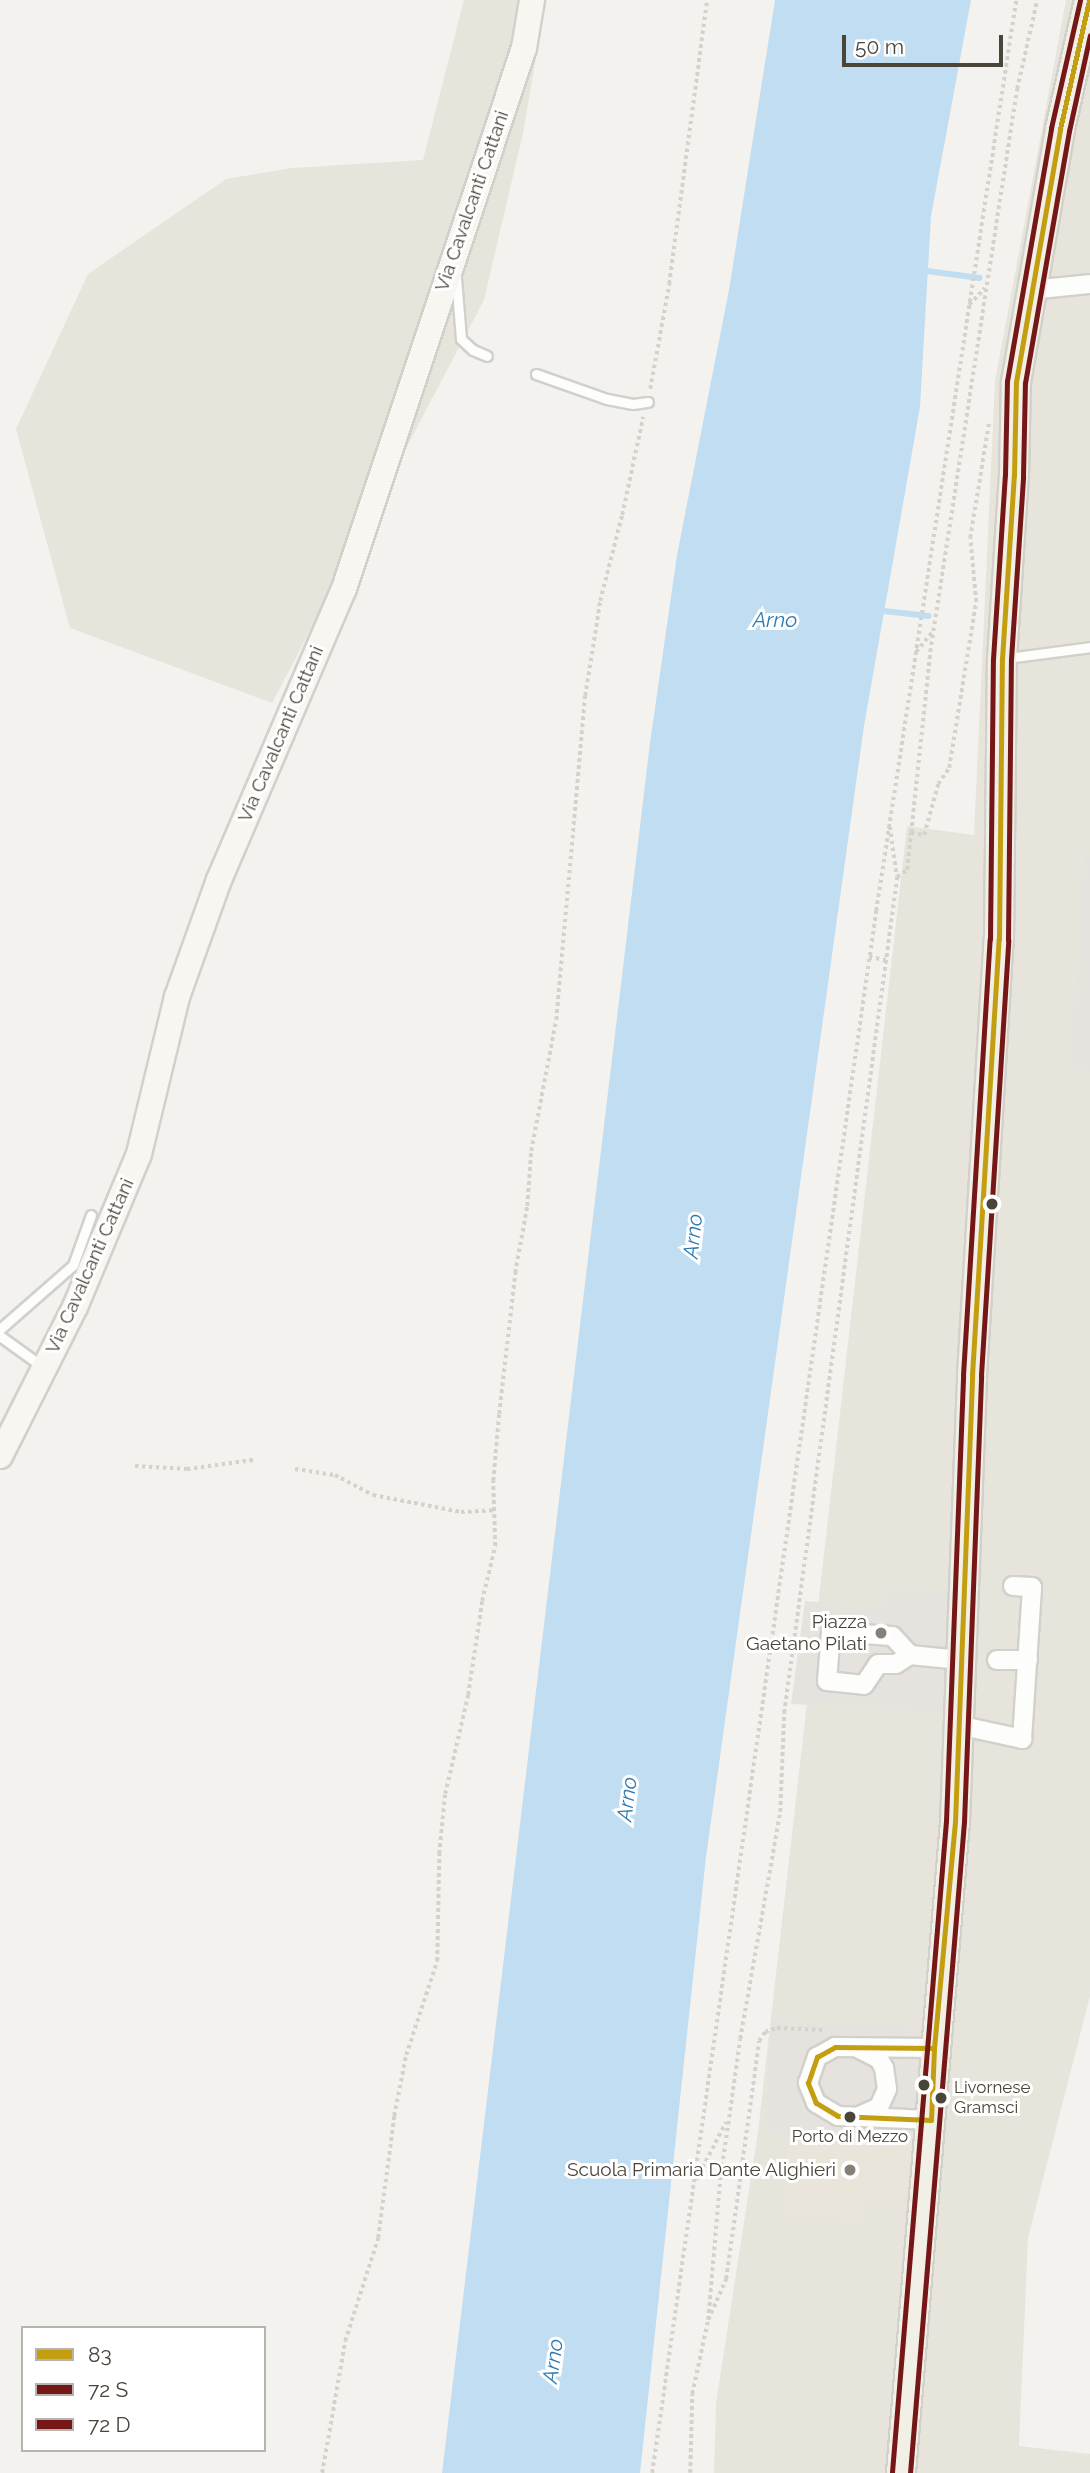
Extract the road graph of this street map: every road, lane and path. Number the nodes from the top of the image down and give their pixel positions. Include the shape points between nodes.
1 (532, 0) edge
2 (707, 0) edge
3 (1016, 0) edge
4 (1037, 0) edge
5 (1089, 0) edge
6 (450, 264) junction
7 (1090, 284) edge
8 (987, 286) junction
9 (1031, 290) junction
10 (968, 306) junction
11 (487, 356) dead end
12 (536, 374) dead end
13 (648, 402) junction
14 (991, 410) dead end
15 (934, 629) junction
16 (1090, 647) edge
17 (915, 654) junction
18 (1002, 659) junction
19 (889, 821) junction
20 (911, 833) junction
21 (897, 877) junction
22 (869, 957) junction
23 (886, 960) junction
24 (91, 1215) dead end
25 (0, 1329) edge
26 (0, 1336) edge
27 (45, 1368) junction
28 (0, 1456) edge
29 (253, 1460) dead end
30 (135, 1466) dead end
31 (295, 1469) dead end
32 (494, 1510) junction
33 (1013, 1586) dead end
34 (910, 1655) junction
35 (961, 1660) junction
36 (997, 1660) dead end
37 (1028, 1660) junction
38 (958, 1725) junction
39 (843, 2046) junction
40 (934, 2048) junction
41 (729, 2117) junction
42 (850, 2118) junction
43 (931, 2120) junction
44 (695, 2183) junction
45 (708, 2320) junction
46 (321, 2473) edge
47 (652, 2473) edge
48 (690, 2473) edge
49 (901, 2473) edge

1 - 6 street, Via Cavalcanti Cattani via 524,48
2 - 13 path via 669,284
3 - 10 path
4 - 8 path via 1017,89
5 - 9 main road
6 - 11 lane via 457,282 461,339
6 - 27 street, Via Cavalcanti Cattani via 344,589 219,880 177,997 139,1154
7 - 9 street
8 - 10 path
8 - 15 path
9 - 18 main road via 1016,382
10 - 17 path
12 - 13 lane via 607,399
13 - 32 path via 600,601 584,696 556,1020 531,1151 499,1414
14 - 20 path via 970,538 976,602 949,768 938,784 924,835
15 - 17 path
15 - 20 path
16 - 18 lane
17 - 19 path
18 - 35 main road via 999,939 972,1375
19 - 21 path
19 - 22 path
20 - 21 path via 907,870
21 - 23 path
22 - 23 path
22 - 44 path
23 - 41 path via 786,1702 780,1812
24 - 25 lane via 73,1265
26 - 27 lane
27 - 28 street, Via Cavalcanti Cattani
29 - 30 path via 187,1469
31 - 32 path via 335,1475 373,1495 461,1512
32 - 46 path via 495,1546 445,1794 437,1961 406,2055 378,2238 345,2341
33 - 37 street via 1032,1587
34 - 34 street via 892,1636 831,1632 827,1681 864,1685 878,1664 896,1664
34 - 35 street
35 - 38 main road
36 - 37 street
37 - 38 street via 1022,1739
38 - 40 main road via 955,1822
39 - 40 street
39 - 42 street via 817,2057 808,2083 810,2094 826,2111
39 - 42 street via 863,2049 878,2059 887,2080 879,2107
39 - 45 path via 834,2032 806,2027 777,2028 765,2032 759,2041 726,2279
40 - 43 main road
41 - 44 path
41 - 45 path
42 - 43 street
43 - 49 main road
44 - 47 path
45 - 48 path via 692,2394

